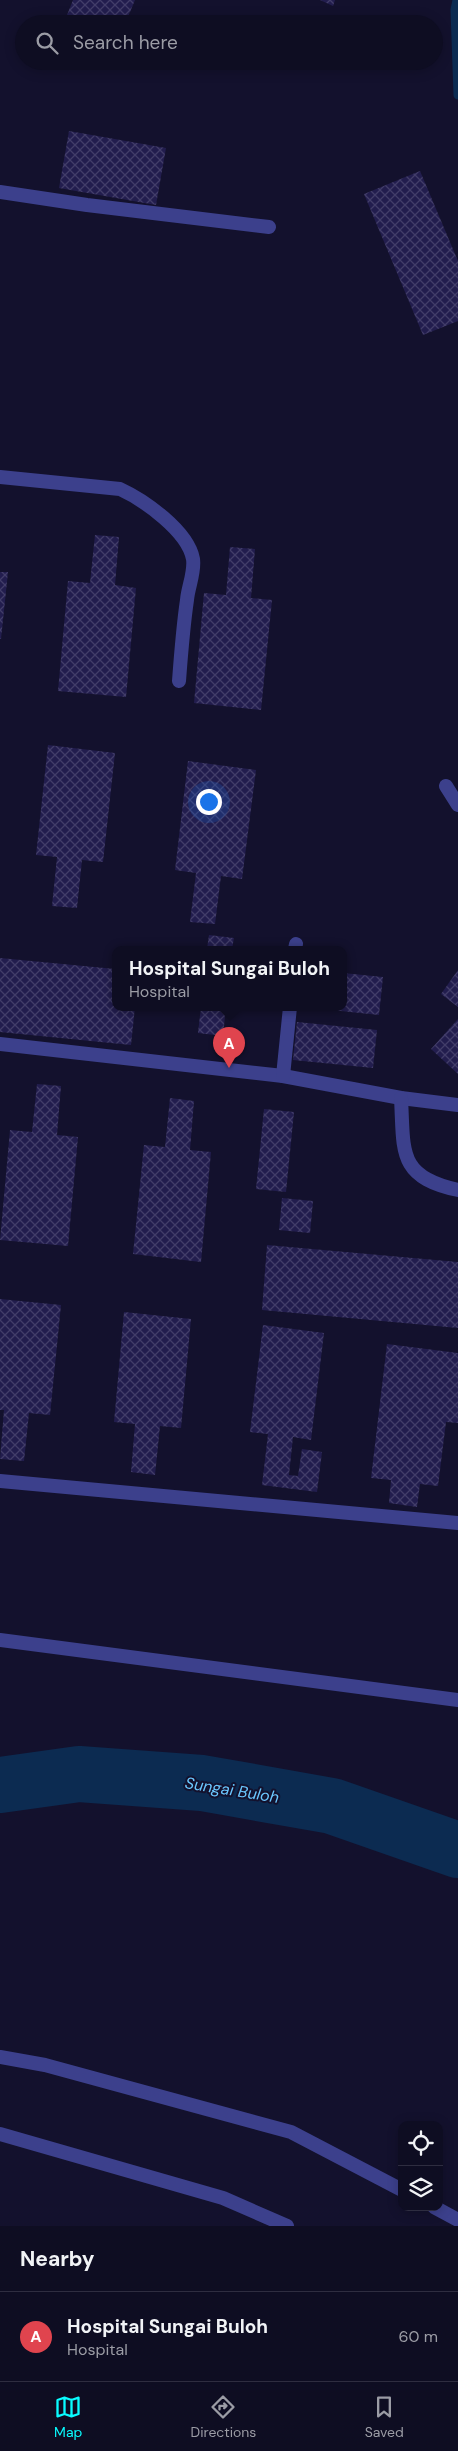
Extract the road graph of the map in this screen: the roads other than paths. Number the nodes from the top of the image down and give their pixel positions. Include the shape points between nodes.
1 (0, 192) edge
2 (269, 227) dead end
3 (0, 477) edge
4 (179, 681) dead end
5 (446, 786) dead end
6 (458, 806) edge
7 (290, 1011) edge
8 (0, 1044) edge
9 (283, 1076) junction
10 (401, 1098) junction
11 (458, 1105) edge
12 (458, 1190) edge
13 (0, 1480) edge
14 (458, 1523) edge
15 (0, 1640) edge
16 (458, 1700) edge
17 (0, 2057) edge
18 (0, 2134) edge
19 (398, 2188) edge
20 (441, 2211) edge
21 (458, 2220) edge
22 (287, 2226) edge

1 - 2 street
3 - 4 street via 120,489 158,512 189,545 193,560
5 - 6 street
7 - 9 street
8 - 9 street
9 - 10 street
10 - 11 street
10 - 12 street via 404,1148 413,1171 434,1185
13 - 14 street
15 - 16 street
17 - 19 street via 44,2065 291,2132
18 - 22 street via 223,2198
20 - 21 street

